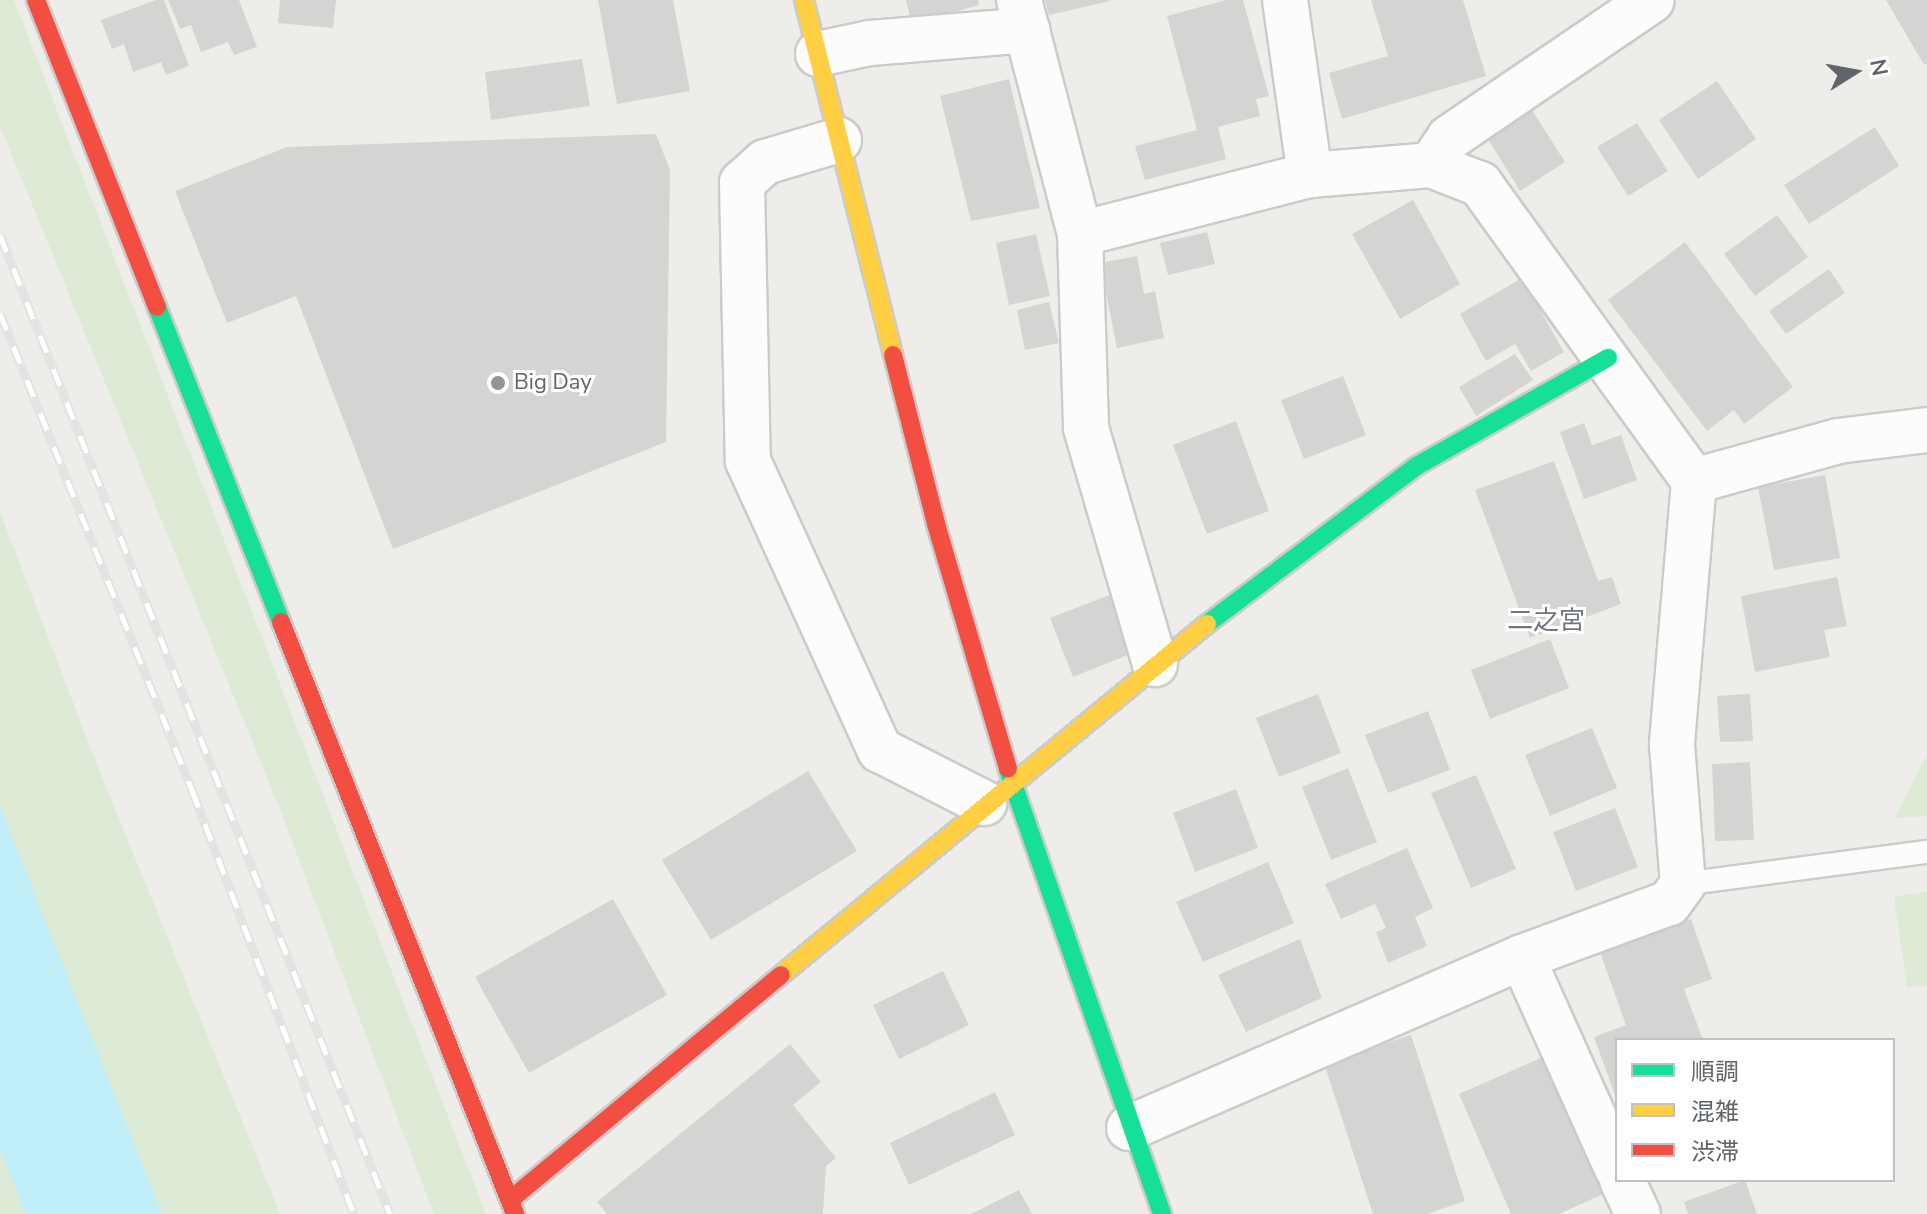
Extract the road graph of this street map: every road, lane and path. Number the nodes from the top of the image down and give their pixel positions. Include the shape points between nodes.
1 (36, 0) edge
2 (804, 0) edge
3 (1285, 0) edge
4 (1652, 0) edge
5 (1023, 15) edge
6 (818, 54) junction
7 (839, 140) junction
8 (1431, 165) junction
9 (1310, 175) junction
10 (1080, 234) junction
11 (1608, 358) junction
12 (1927, 430) edge
13 (1694, 481) junction
14 (1155, 664) junction
15 (998, 791) junction
16 (1927, 852) edge
17 (1683, 884) junction
18 (1522, 957) junction
19 (1129, 1128) junction
20 (1615, 1164) edge
21 (1623, 1182) edge
22 (512, 1207) edge
23 (1162, 1214) edge
24 (1638, 1214) edge

1 - 22 street
2 - 6 street
3 - 9 street
4 - 8 street via 1449,138
5 - 6 street
5 - 10 street
6 - 7 street
7 - 15 street
7 - 15 street via 765,162 742,183 748,461 880,750
8 - 9 street
8 - 11 street via 1480,184
9 - 10 street
10 - 14 street via 1086,428
11 - 13 street
11 - 14 street via 1415,467
12 - 13 street via 1838,441
13 - 17 street via 1672,745
14 - 15 street
15 - 19 street
15 - 22 street
16 - 17 lane
17 - 18 street via 1669,903
18 - 19 street
18 - 20 street
19 - 23 street
21 - 24 street

